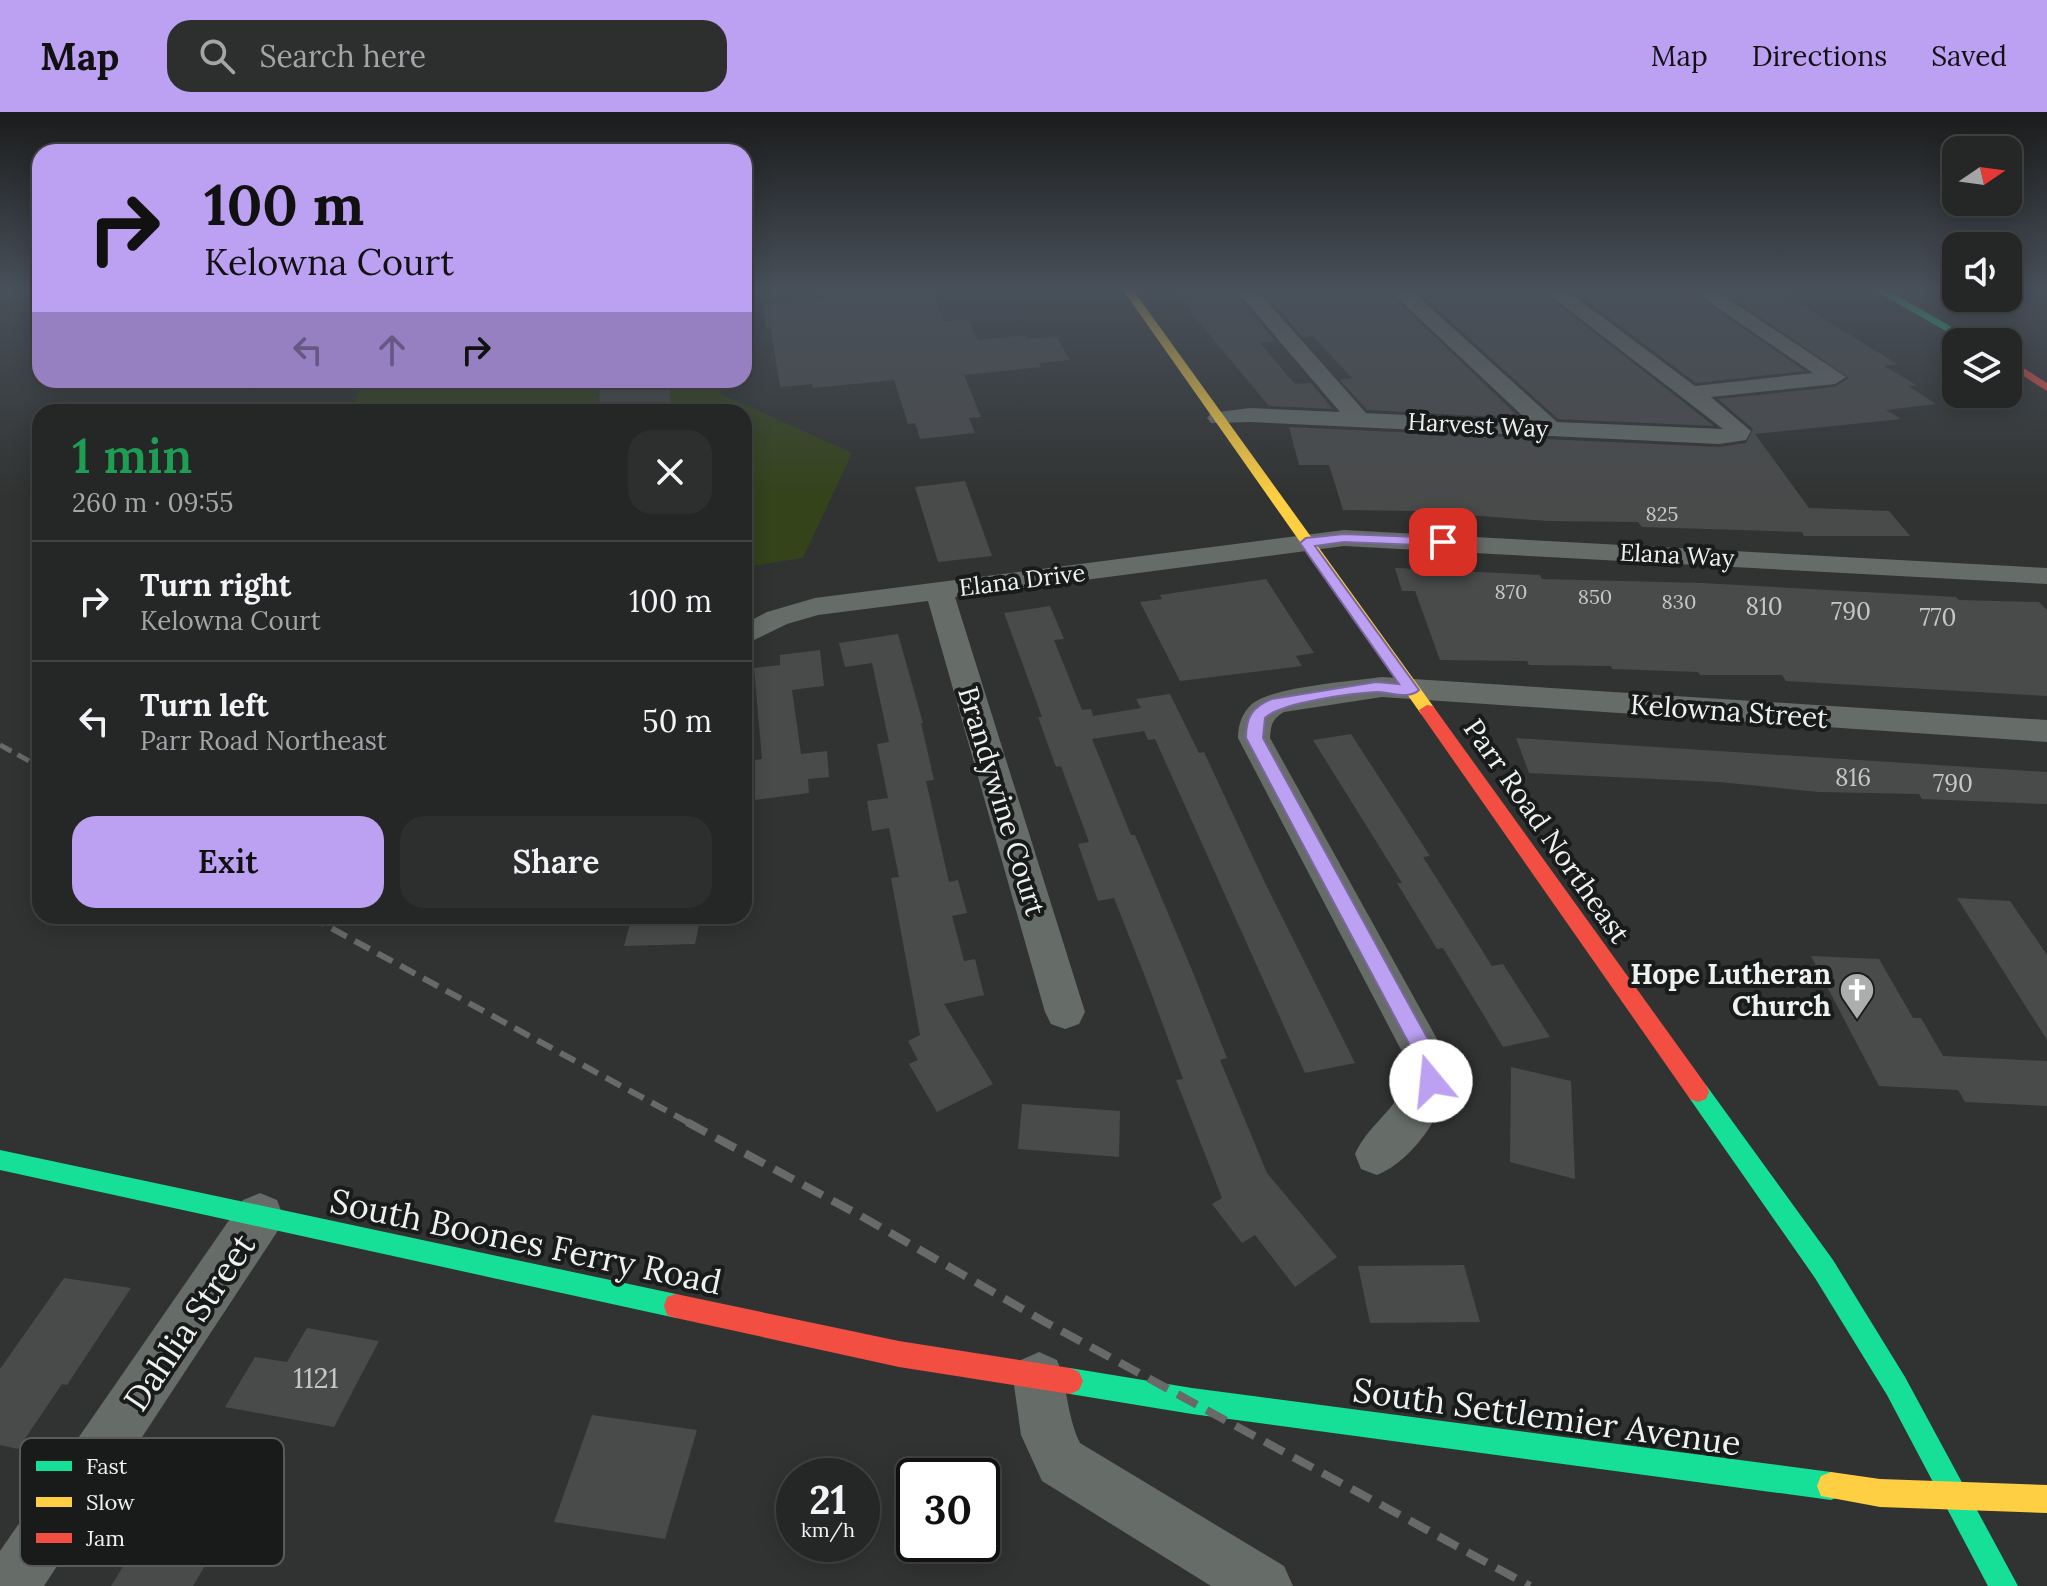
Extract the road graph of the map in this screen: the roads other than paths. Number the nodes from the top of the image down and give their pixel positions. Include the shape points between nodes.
1 (1177, 359) edge
2 (1306, 359) edge
3 (1474, 359) edge
4 (1644, 359) edge
5 (1807, 359) edge
6 (2022, 371) edge
7 (2047, 388) edge
8 (1690, 393) junction
9 (1219, 418) junction
10 (1358, 419) junction
11 (1552, 430) junction
12 (1306, 543) junction
13 (2047, 576) edge
14 (939, 590) junction
15 (752, 632) edge
16 (1411, 690) junction
17 (2047, 731) edge
18 (1065, 1012) dead end
19 (1377, 1154) dead end
20 (0, 1160) edge
21 (260, 1216) junction
22 (1039, 1378) junction
23 (110, 1438) edge
24 (1954, 1496) junction
25 (2047, 1499) edge
26 (24, 1566) edge
27 (10, 1586) edge
28 (1264, 1586) edge
29 (2004, 1586) edge

1 - 9 main road, Parr Road Northeast
2 - 10 street
3 - 11 street
4 - 8 street
5 - 8 street via 1835,377
6 - 7 main road
8 - 11 street, Harvest Way via 1734,426 1738,435
9 - 10 street, Harvest Way
9 - 12 main road, Parr Road Northeast
10 - 11 street, Harvest Way
12 - 13 street, Elana Way via 1354,538
12 - 14 street, Elana Drive
12 - 16 main road, Parr Road Northeast
14 - 15 street, Elana Drive via 796,611
14 - 18 street, Brandywine Court
16 - 17 street, Kelowna Street
16 - 19 street, Kelowna Street via 1376,687 1277,703 1265,708 1254,726 1254,738 1431,1066 1424,1094
16 - 24 main road, Parr Road Northeast via 1824,1269 1896,1386
20 - 21 main road, South Boones Ferry Road
21 - 22 main road, South Boones Ferry Road via 899,1354
21 - 23 street, Dahlia Street
22 - 24 main road, South Settlemier Avenue via 1880,1493
22 - 28 street via 1048,1435 1061,1462
24 - 25 main road, South Settlemier Avenue
24 - 29 main road, Parr Road Northeast
26 - 27 street, Dahlia Street

